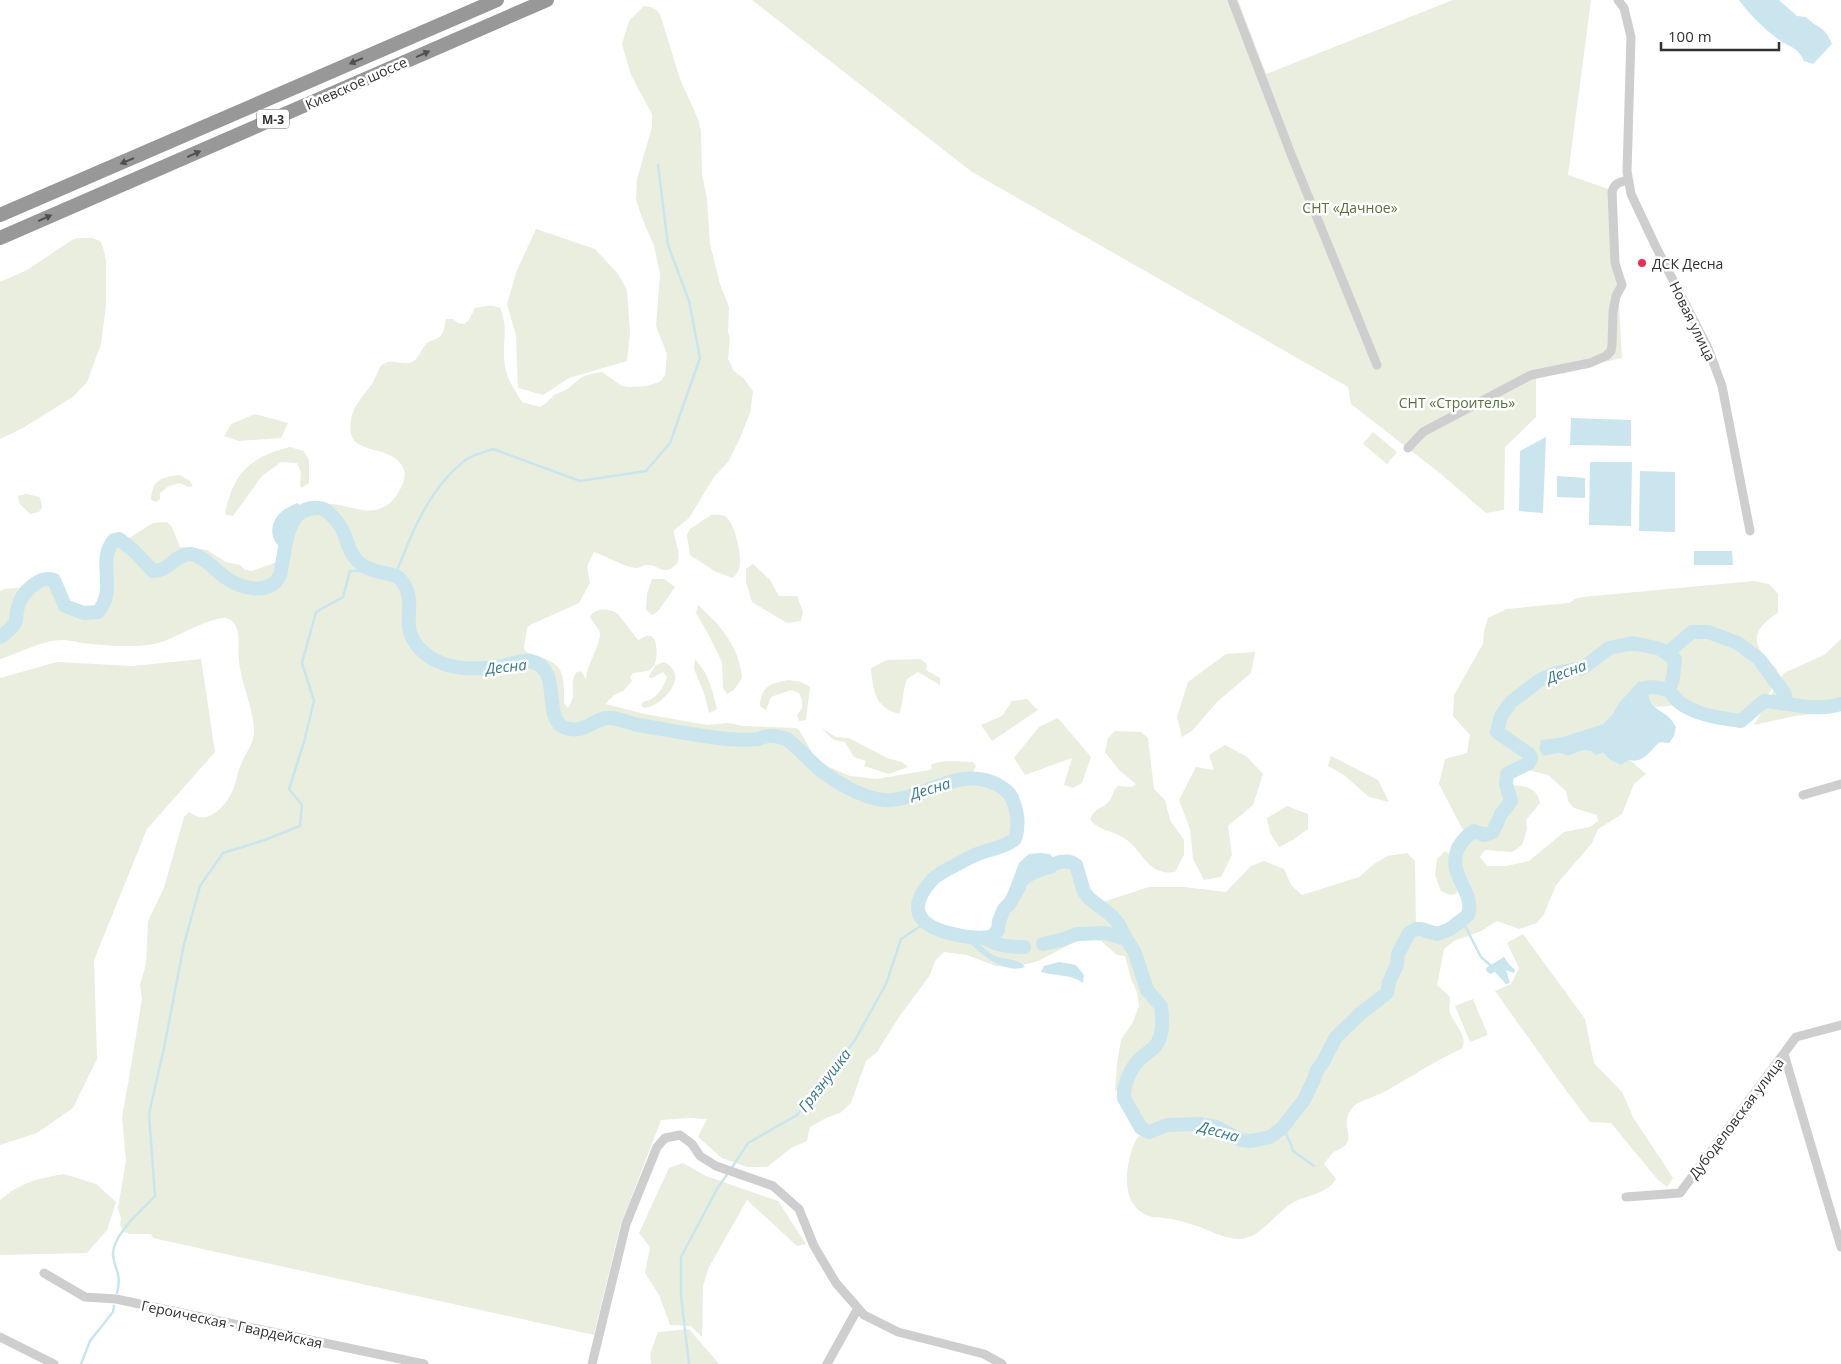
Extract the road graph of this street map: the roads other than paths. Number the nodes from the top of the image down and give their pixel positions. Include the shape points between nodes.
1 (497, 0) edge
2 (547, 0) edge
3 (1232, 0) edge
4 (1618, 0) edge
5 (1628, 180) junction
6 (0, 216) edge
7 (0, 238) edge
8 (1377, 365) dead end
9 (1408, 448) dead end
10 (1750, 531) dead end
11 (1841, 784) edge
12 (1803, 795) dead end
13 (1841, 1026) edge
14 (1784, 1054) junction
15 (1626, 1198) dead end
16 (1841, 1247) edge
17 (44, 1273) dead end
18 (857, 1310) junction
19 (0, 1337) edge
20 (54, 1364) edge
21 (424, 1364) edge
22 (592, 1364) edge
23 (827, 1364) edge
24 (1002, 1364) edge

1 -> 6 highway, Киевское шоссе / М-3
7 -> 2 highway, Киевское шоссе / М-3
3 - 8 street
4 - 5 street, Новая улица via 1624,8 1631,37
5 - 9 street via 1618,183 1612,192 1615,263 1622,285 1613,312 1611,351 1590,363 1531,375 1423,432
5 - 10 street, Новая улица via 1635,204 1716,368
11 - 12 street
13 - 14 street, Дубоделовская улица via 1796,1037
14 - 15 street, Дубоделовская улица via 1680,1193
14 - 16 street
17 - 21 street, Героическая - Гвардейская via 85,1297 116,1299
18 - 22 street via 814,1246 799,1209 773,1186 716,1166 700,1156 680,1135 665,1138 658,1147 626,1224
18 - 23 street
18 - 24 street via 898,1332 984,1354
19 - 20 street

